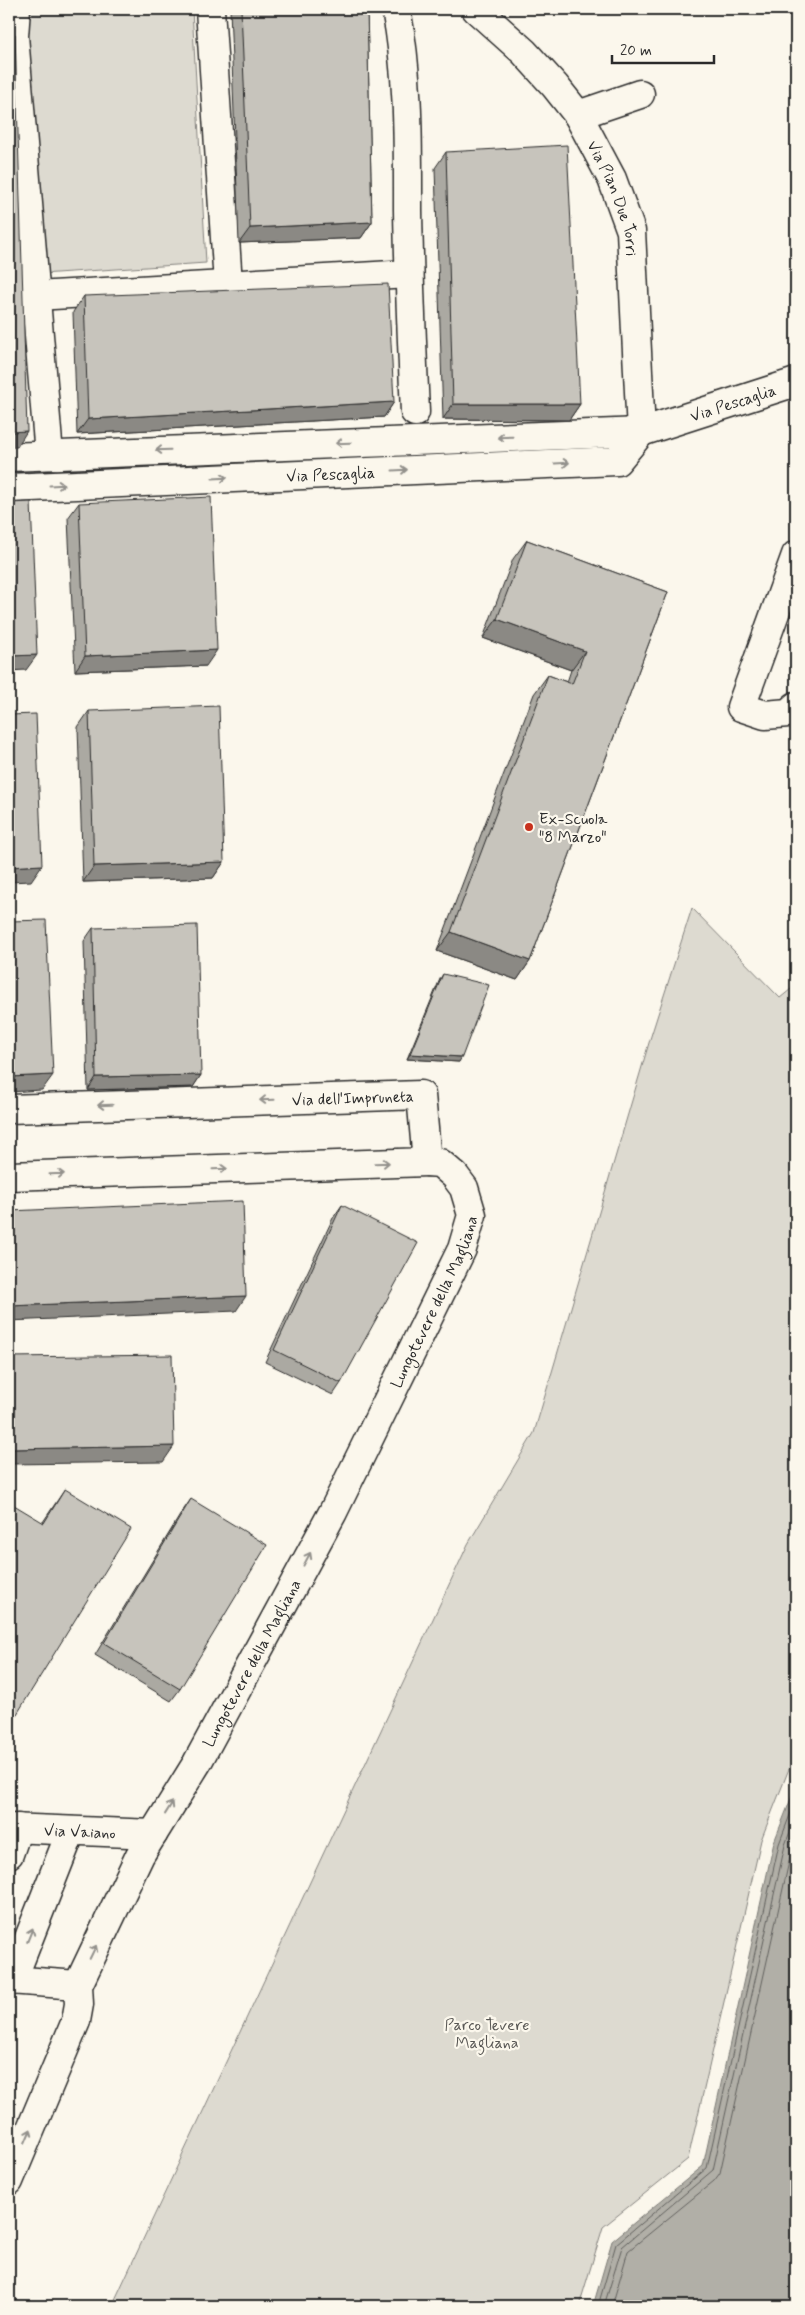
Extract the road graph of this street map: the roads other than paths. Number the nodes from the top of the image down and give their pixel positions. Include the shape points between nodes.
1 (16, 9) edge
2 (210, 9) edge
3 (396, 9) edge
4 (476, 9) edge
5 (640, 94) dead end
6 (578, 115) junction
7 (409, 274) junction
8 (228, 284) junction
9 (36, 296) junction
10 (796, 382) edge
11 (415, 412) dead end
12 (641, 432) junction
13 (48, 454) junction
14 (9, 457) edge
15 (9, 488) edge
16 (796, 555) edge
17 (796, 706) edge
18 (9, 1109) edge
19 (427, 1162) junction
20 (9, 1176) edge
21 (14, 1828) edge
22 (71, 1831) junction
23 (153, 1834) junction
24 (9, 1854) edge
25 (10, 1980) edge
26 (78, 1985) junction
27 (9, 2181) edge

1 - 9 street via 14,36
2 - 8 street
3 - 7 street via 406,88
4 - 6 street, Via Pian Due Torri via 524,52
5 - 6 street
6 - 12 street, Via Pian Due Torri via 612,178 631,231
7 - 8 street
7 - 11 street
8 - 9 street
9 - 13 street
10 - 12 street, Via Pescaglia
12 -> 13 street, Via Pescaglia
15 -> 12 street, Via Pescaglia via 616,461
13 - 14 street, Via Pescaglia
16 - 17 street via 741,706 764,715 788,714
19 -> 18 street, Via dell'Impruneta via 421,1095
20 -> 19 street
23 -> 19 street, Lungotevere della Magliana via 197,1763 333,1512 462,1249 472,1215 464,1188 440,1163
21 - 22 street, Via Vaiano
21 - 24 street
22 - 23 street, Via Vaiano
25 -> 22 street
26 -> 23 street, Lungotevere della Magliana
25 - 26 street
27 -> 26 street, Lungotevere della Magliana via 76,2021

